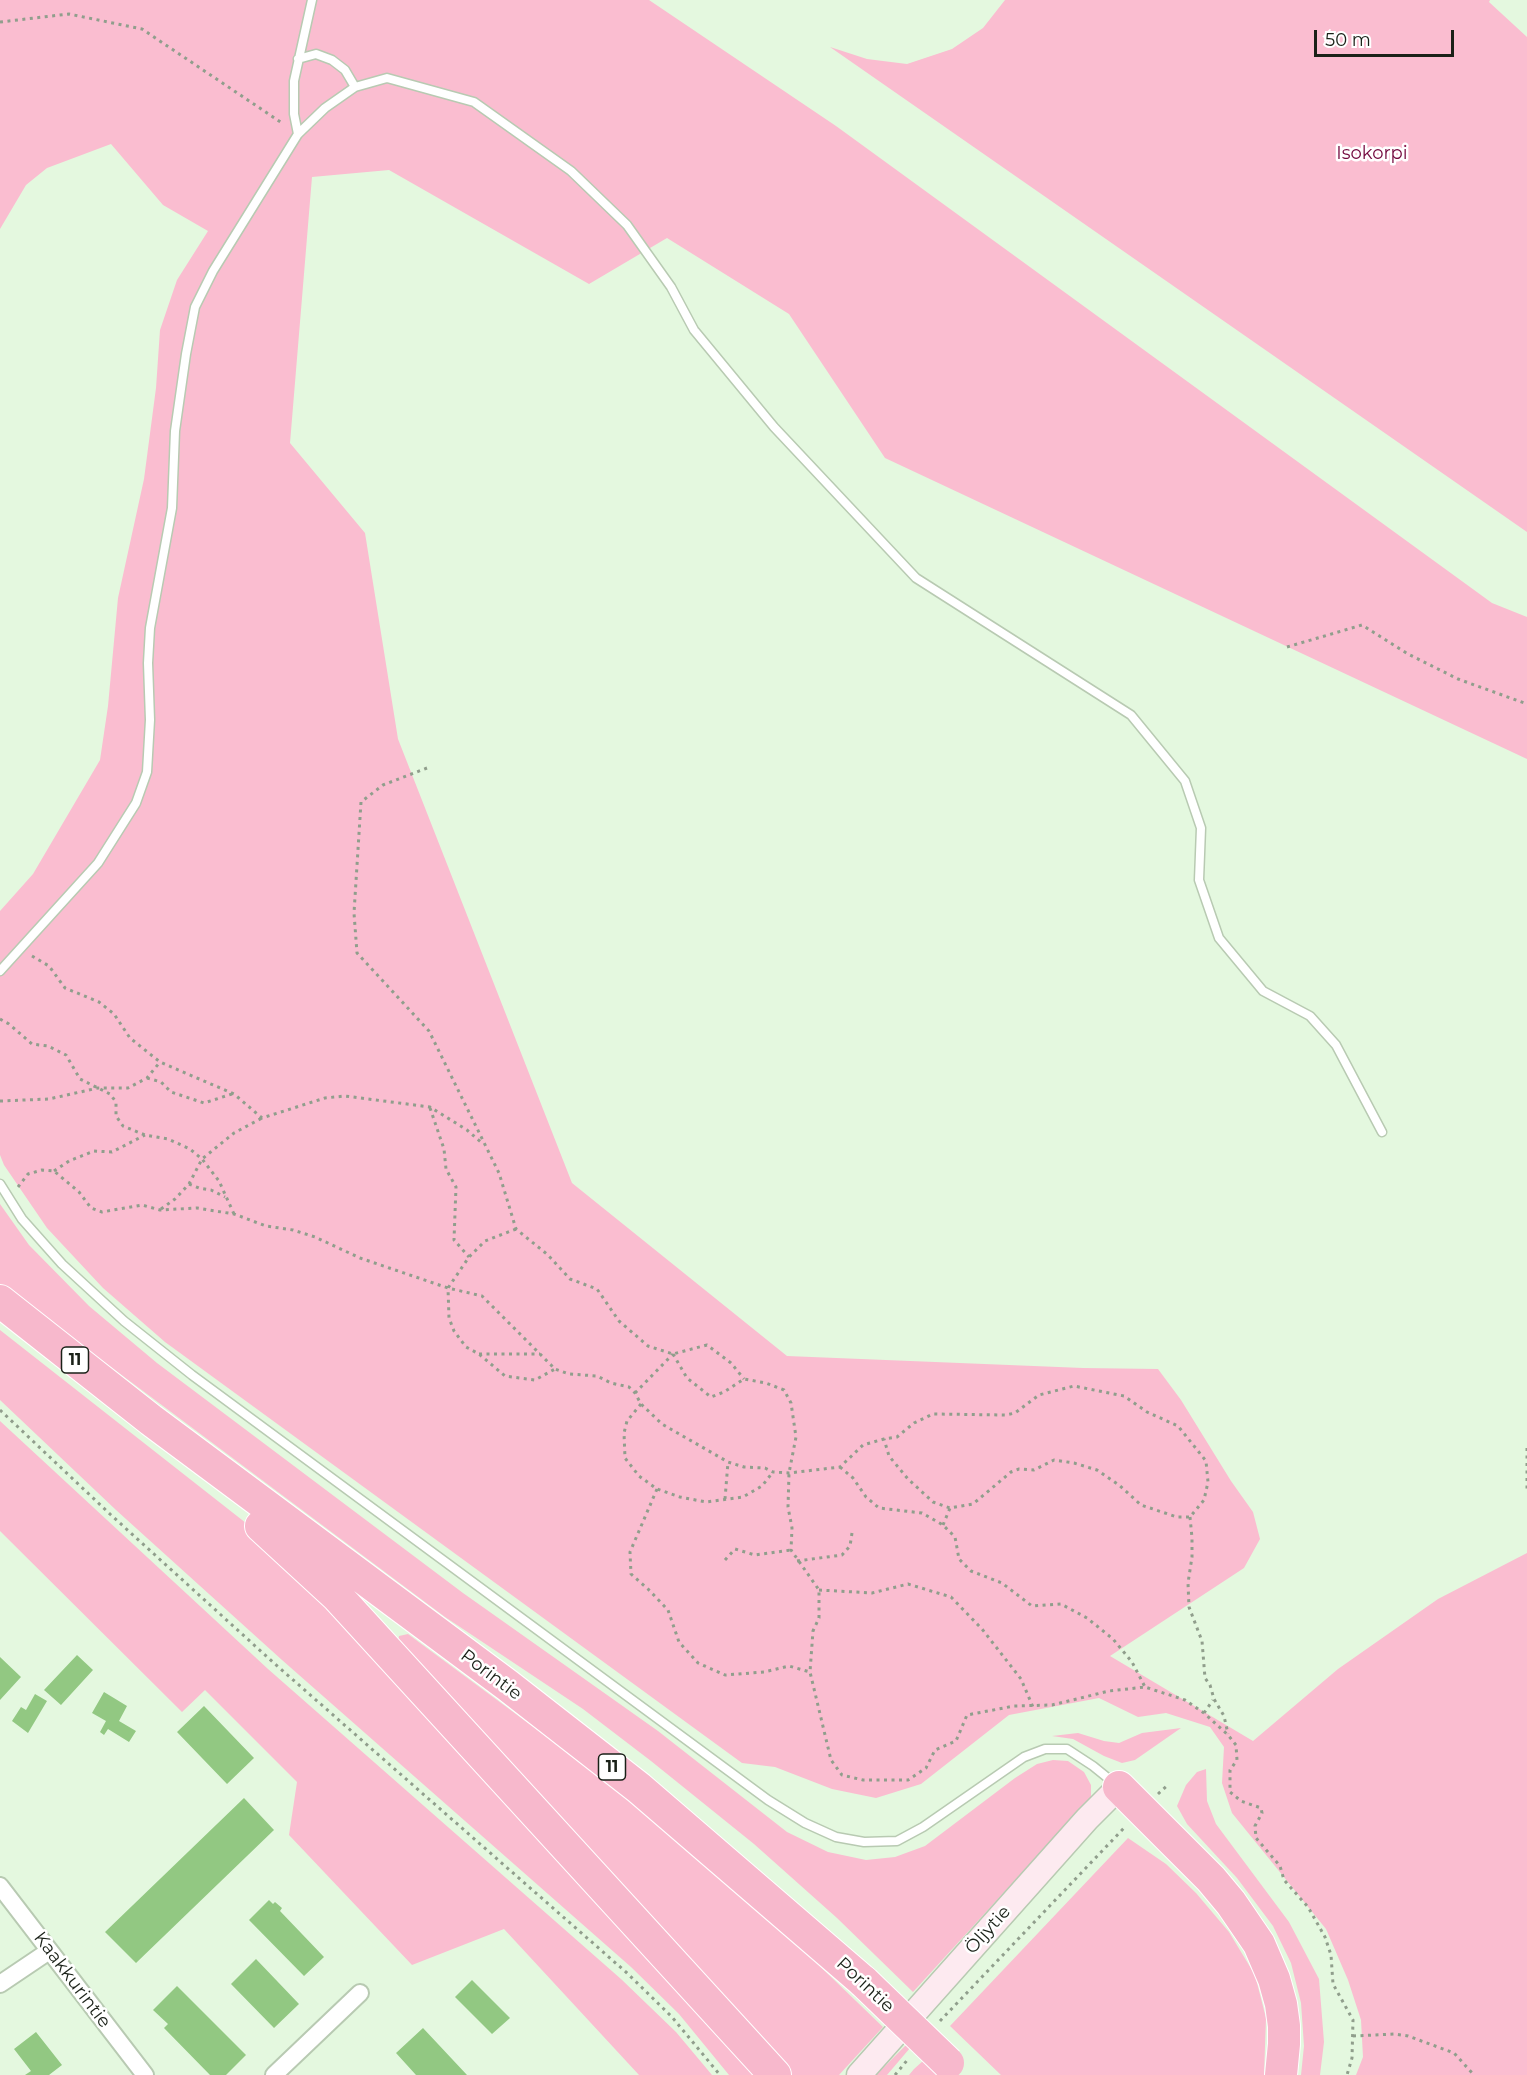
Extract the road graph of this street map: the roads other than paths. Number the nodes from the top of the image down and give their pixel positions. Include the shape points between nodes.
1 (312, 0) edge
2 (298, 59) junction
3 (355, 87) junction
4 (298, 134) junction
5 (0, 971) edge
6 (1382, 1132) dead end
7 (0, 1184) edge
8 (0, 1301) edge
9 (151, 1420) junction
10 (1119, 1787) junction
11 (0, 1886) edge
12 (49, 1951) junction
13 (0, 1984) edge
14 (360, 1993) dead end
15 (954, 2069) edge
16 (144, 2075) edge
17 (274, 2075) edge
18 (775, 2075) edge
19 (859, 2075) edge
20 (1281, 2075) edge

1 - 2 lane
2 - 3 lane via 316,54 332,60 345,70
2 - 4 lane via 294,114
3 - 4 lane
3 - 6 lane via 387,78 474,102 571,171 627,225 671,287 694,330 774,427 916,578 1131,715 1185,781 1201,828 1199,880 1219,938 1263,990 1310,1016 1336,1045
4 - 5 lane via 195,306 175,431 172,508 150,628 147,772 136,803 98,863
7 - 10 lane via 22,1219 62,1264 124,1321 192,1375 768,1800 805,1823 836,1837 864,1842 897,1840 923,1827 1024,1757 1045,1749 1067,1749
8 - 9 highway, Porintie / 11
9 - 15 highway, Porintie / 11, bridge via 639,1788 864,1982
9 - 18 highway via 188,1464 337,1596
10 - 19 main road, Öljytie
10 - 20 highway via 1211,1879 1259,1944 1274,1980 1282,2015
11 - 12 street, Kaakkurintie
12 - 13 street
12 - 16 street, Kaakkurintie
14 - 17 street

